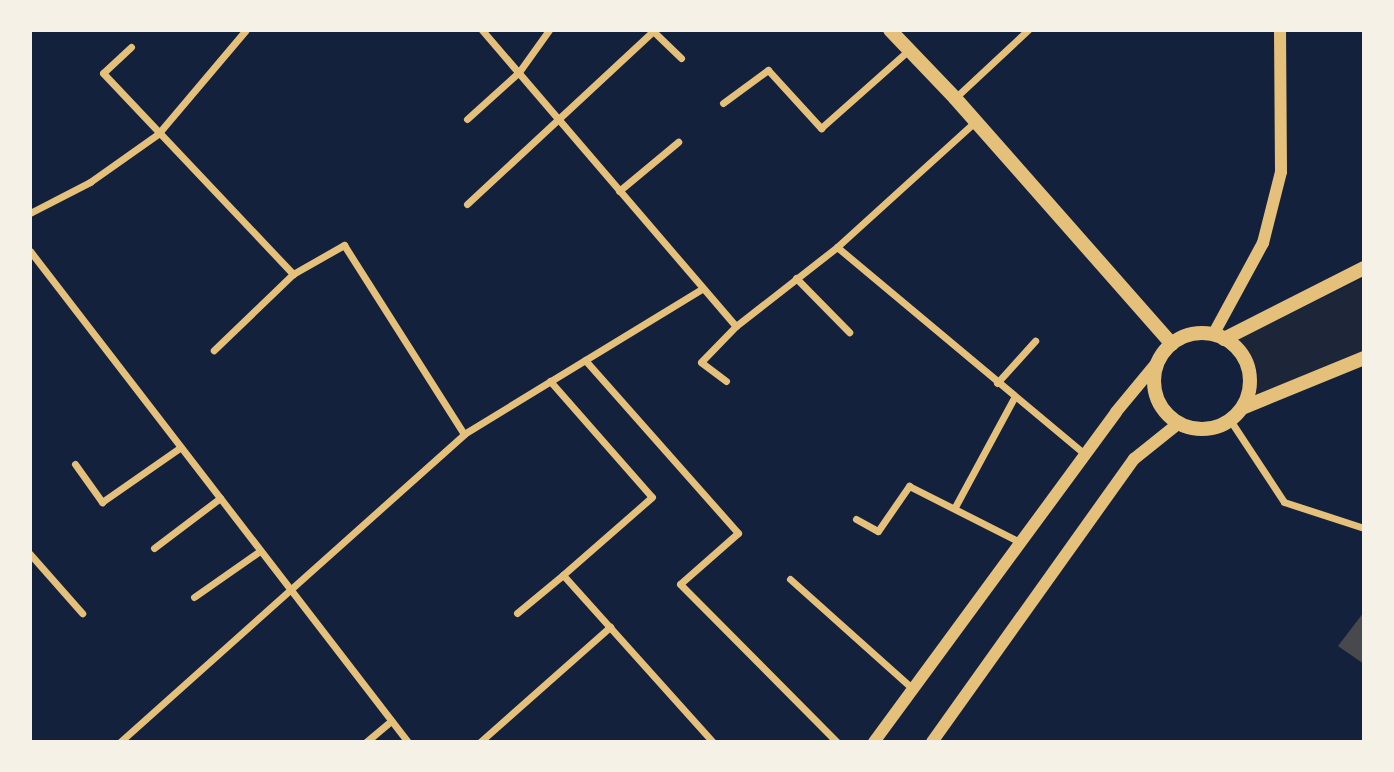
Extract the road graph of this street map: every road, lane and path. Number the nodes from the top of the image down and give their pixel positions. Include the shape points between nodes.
1 (246, 30) edge
2 (482, 30) edge
3 (549, 30) edge
4 (890, 30) edge
5 (1028, 30) edge
6 (1279, 30) edge
7 (131, 47) dead end
8 (909, 50) junction
9 (681, 58) dead end
10 (519, 72) junction
11 (956, 98) junction
12 (723, 103) dead end
13 (467, 119) dead end
14 (560, 121) junction
15 (976, 121) junction
16 (158, 134) junction
17 (678, 142) dead end
18 (619, 191) junction
19 (467, 204) dead end
20 (30, 213) edge
21 (837, 247) junction
22 (30, 253) edge
23 (1364, 268) edge
24 (293, 274) junction
25 (796, 278) junction
26 (702, 289) junction
27 (736, 326) junction
28 (849, 332) dead end
29 (1219, 337) junction
30 (1035, 341) dead end
31 (1172, 344) junction
32 (214, 349) dead end
33 (1364, 358) edge
34 (1160, 359) junction
35 (585, 360) junction
36 (726, 381) dead end
37 (550, 382) junction
38 (997, 383) junction
39 (1014, 398) junction
40 (1242, 408) junction
41 (1230, 420) junction
42 (1179, 424) junction
43 (464, 434) junction
44 (181, 447) junction
45 (1085, 454) junction
46 (75, 464) dead end
47 (220, 498) junction
48 (955, 507) junction
49 (856, 519) dead end
50 (1364, 528) edge
51 (1020, 542) junction
52 (153, 548) dead end
53 (260, 551) junction
54 (30, 554) edge
55 (563, 575) junction
56 (790, 579) dead end
57 (289, 587) junction
58 (194, 597) dead end
59 (82, 613) dead end
60 (517, 613) dead end
61 (610, 627) junction
62 (912, 688) junction
63 (391, 721) junction
64 (120, 742) edge
65 (366, 742) edge
66 (408, 742) edge
67 (480, 742) edge
68 (713, 742) edge
69 (838, 742) edge
70 (874, 742) edge
71 (932, 742) edge

1 - 16 street
2 - 10 street
3 - 10 street
4 - 8 main road
5 - 11 street
6 - 29 street via 1281,172 1263,243
7 - 16 street via 103,73
8 - 11 main road
8 - 12 street via 821,128 768,70
9 - 14 street via 653,32
10 - 13 street
10 - 14 street
11 - 15 main road
14 - 18 street
14 - 19 street
15 - 21 street
15 - 31 main road
16 - 20 street via 90,182
16 - 24 street
17 - 18 street
18 - 26 street
21 - 25 street
21 - 38 street
22 - 44 street
23 - 29 main road
24 - 32 street
24 - 43 street via 344,245
25 - 27 street
25 - 28 street
26 - 27 street
26 - 35 street
27 - 36 street via 701,362
29 - 31 main road via 1188,335
29 - 40 main road via 1237,348 1248,370 1248,394
30 - 38 street
31 - 34 main road
33 - 40 main road
34 - 42 main road via 1155,388 1159,402
34 - 45 street
35 - 37 street
35 - 69 street via 738,533 680,584
37 - 43 street
37 - 55 street via 652,497
38 - 39 street
39 - 45 street
39 - 48 street
40 - 41 main road
41 - 42 main road via 1205,429
41 - 50 street via 1284,502
42 - 71 street via 1134,459
43 - 57 street
44 - 46 street via 102,502
44 - 47 street
45 - 51 street
47 - 52 street
47 - 53 street
48 - 49 street via 909,486 878,531
48 - 51 street
51 - 62 street
53 - 57 street
53 - 58 street
54 - 59 street
55 - 60 street
55 - 61 street
56 - 62 street
57 - 63 street
57 - 64 street
61 - 67 street
61 - 68 street
62 - 70 street
63 - 65 street
63 - 66 street

